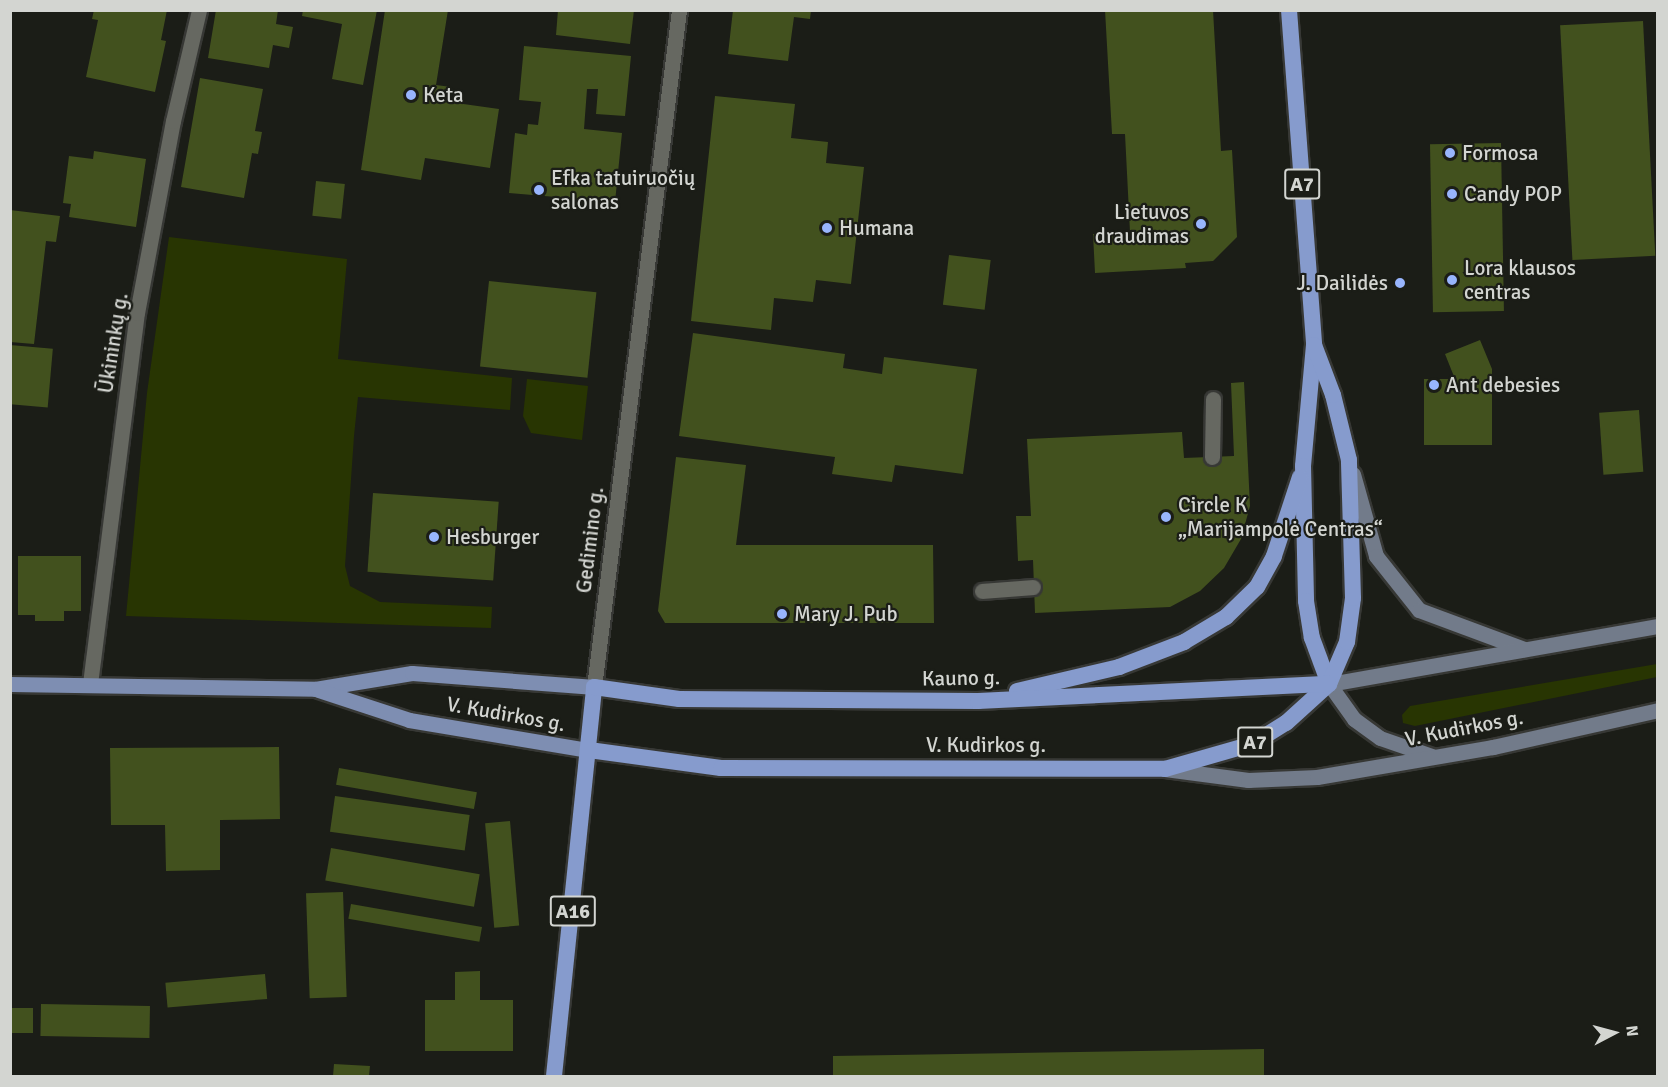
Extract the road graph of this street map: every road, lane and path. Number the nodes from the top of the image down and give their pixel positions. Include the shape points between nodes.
1 (199, 10) edge
2 (679, 10) edge
3 (1289, 10) edge
4 (1314, 345) junction
5 (1213, 399) dead end
6 (1212, 457) dead end
7 (1349, 460) junction
8 (1304, 466) junction
9 (1033, 587) dead end
10 (982, 591) dead end
11 (1658, 626) edge
12 (1527, 650) junction
13 (10, 684) edge
14 (90, 684) junction
15 (1329, 684) junction
16 (594, 687) junction
17 (315, 689) junction
18 (978, 701) junction
19 (1658, 710) edge
20 (589, 750) junction
21 (1435, 758) junction
22 (1165, 770) junction
23 (554, 1077) edge

1 - 14 street, Ūkininkų g. via 173,121 137,314
2 - 16 street, Gedimino g.
3 - 4 highway, A7
4 - 7 highway via 1333,395
4 - 8 highway
5 - 6 street
7 - 12 main road via 1376,556 1419,610
7 - 15 highway via 1353,598 1347,642
8 - 15 highway via 1306,602 1312,638
8 - 18 highway via 1274,556 1257,587 1226,617 1184,642 1119,667
9 - 10 street
11 - 12 main road
12 - 15 main road
13 - 14 main road, V. Kudirkos g.
14 - 17 main road, V. Kudirkos g.
15 - 18 highway, Kauno g.
15 - 21 main road via 1354,719 1380,738
15 - 22 highway, A7 via 1287,723 1252,744
16 - 17 main road, V. Kudirkos g. via 412,673
16 - 18 highway, Kauno g. via 679,699
16 - 20 highway, Gedimino g. / A16
17 - 20 main road, V. Kudirkos g. via 409,720
19 - 21 main road, V. Kudirkos g.
20 - 22 highway, V. Kudirkos g. via 721,768
20 - 23 highway, Gedimino g. / A16
21 - 22 main road, V. Kudirkos g. via 1317,777 1248,780

